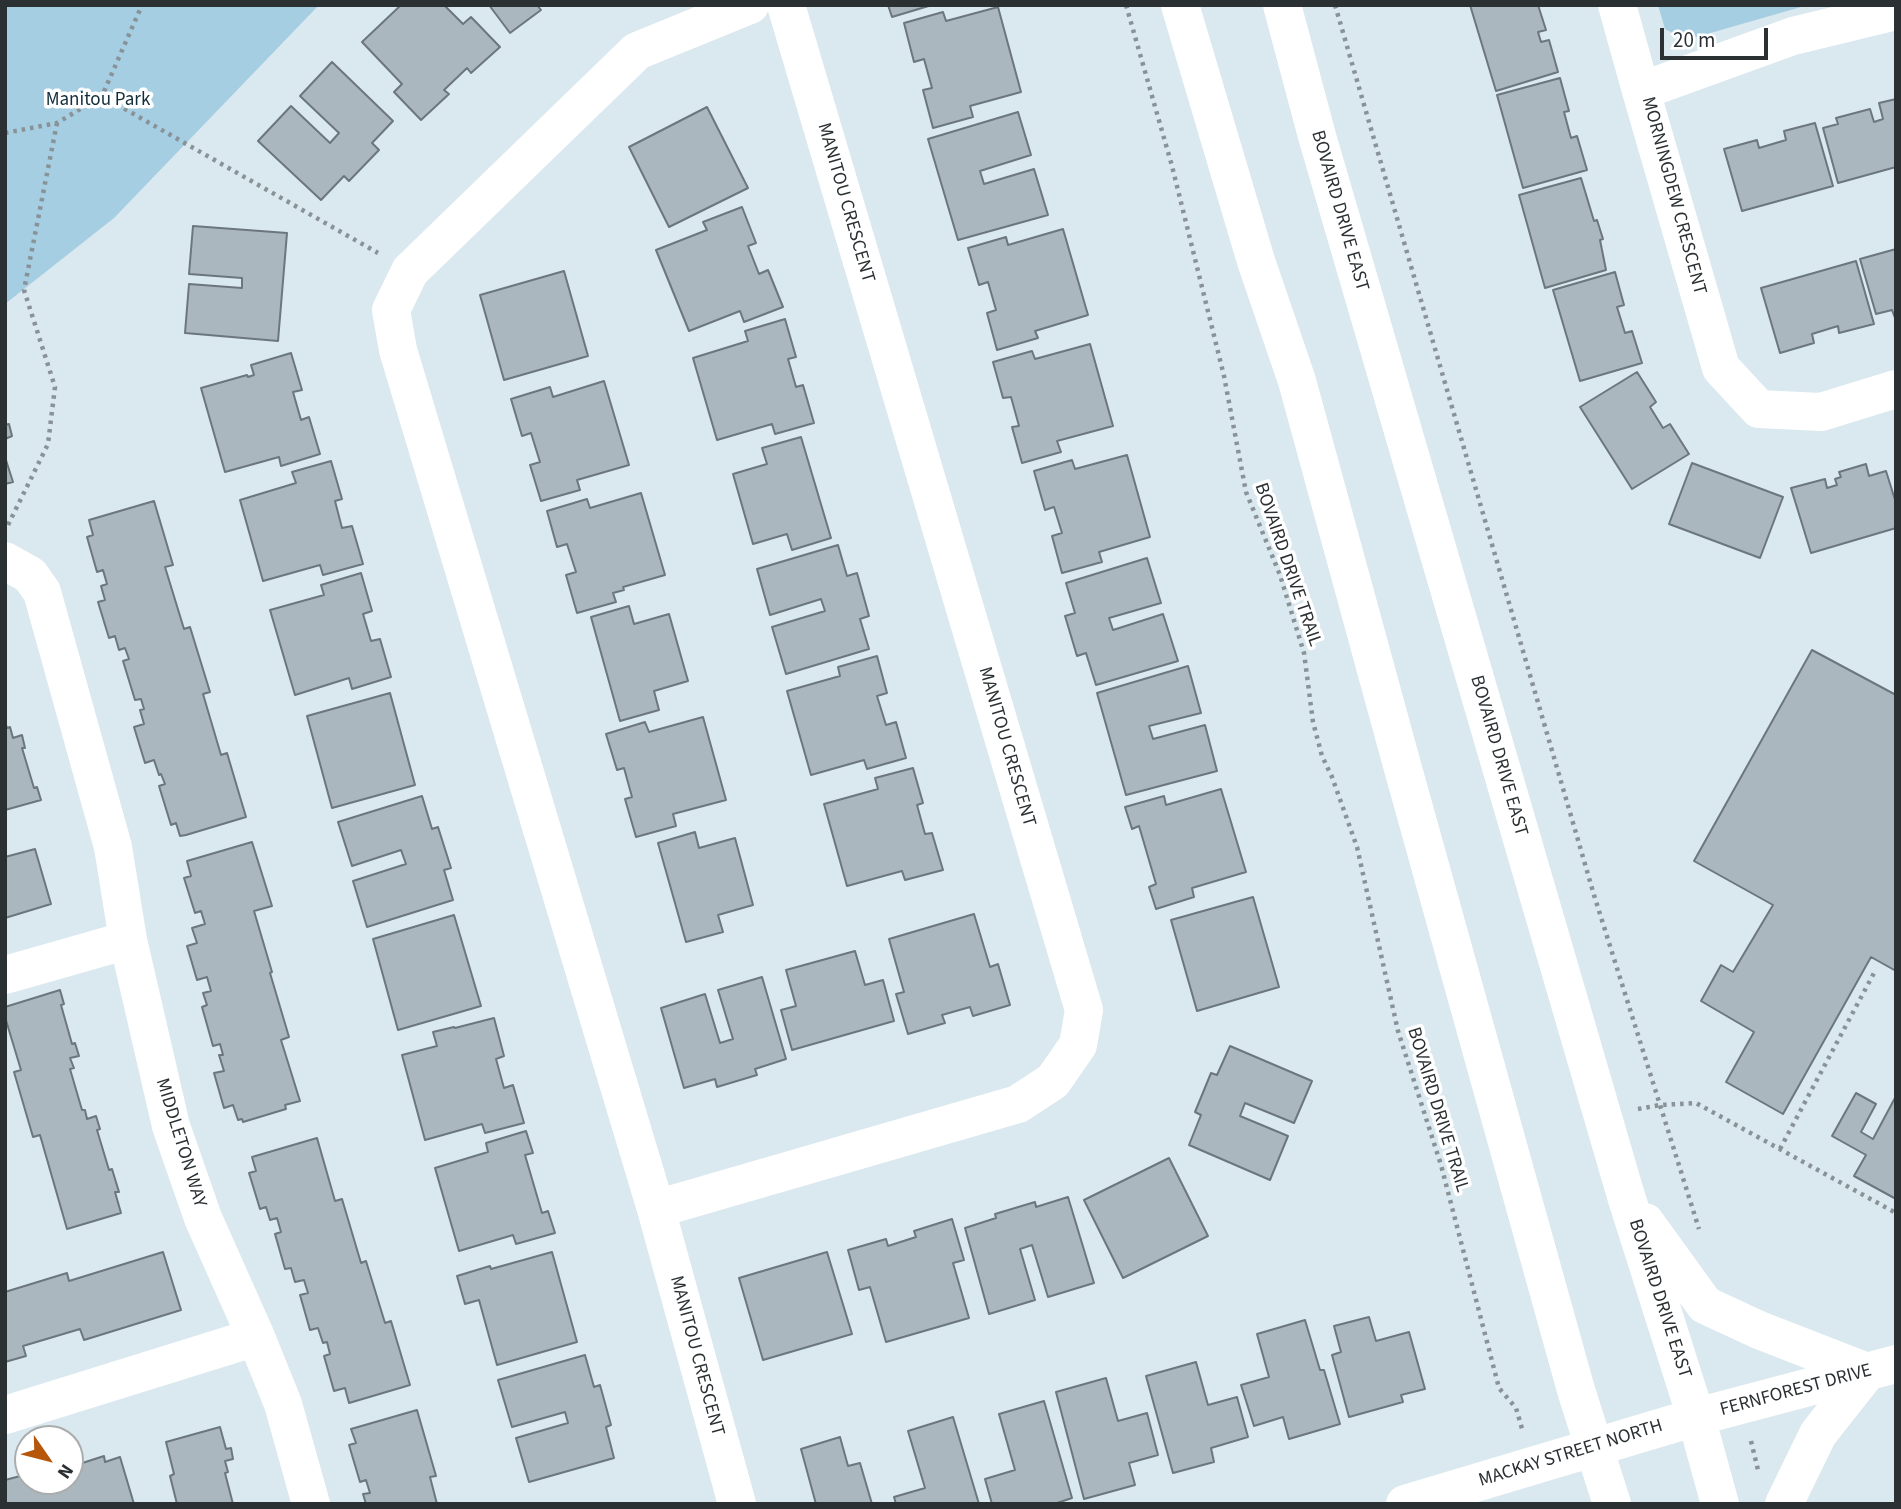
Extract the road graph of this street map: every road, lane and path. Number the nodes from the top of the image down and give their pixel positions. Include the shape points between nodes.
1 (142, 5) edge
2 (750, 5) edge
3 (786, 5) edge
4 (1126, 5) edge
5 (1180, 5) edge
6 (1282, 5) edge
7 (1335, 5) edge
8 (1617, 5) edge
9 (1896, 11) edge
10 (1641, 91) junction
11 (102, 96) junction
12 (57, 123) junction
13 (5, 133) edge
14 (410, 271) junction
15 (1896, 389) edge
16 (6, 561) edge
17 (128, 940) junction
18 (1874, 973) dead end
19 (5, 975) edge
20 (1660, 1105) junction
21 (1603, 1116) junction
22 (1780, 1149) junction
23 (1626, 1196) junction
24 (656, 1209) junction
25 (1896, 1213) edge
26 (1700, 1232) dead end
27 (256, 1337) junction
28 (1881, 1368) edge
29 (1516, 1408) dead end
30 (5, 1415) edge
31 (1696, 1417) junction
32 (1595, 1447) junction
33 (311, 1504) edge
34 (737, 1504) edge
35 (1405, 1504) edge
36 (1612, 1504) edge
37 (1720, 1504) edge
38 (1784, 1504) edge

1 - 11 path
2 - 14 street, MANITOU CRESCENT via 637,51
3 - 24 street, MANITOU CRESCENT via 1084,1010 1072,1054 1053,1081 1018,1104
4 - 29 path, BOVAIRD DRIVE TRAIL via 1221,362 1246,492 1280,575 1304,653 1322,756 1357,846 1398,1031 1441,1165 1499,1388
5 - 32 street via 1297,381
6 - 21 street, BOVAIRD DRIVE EAST
7 - 20 path via 1594,895
8 - 10 street
9 - 10 street, MORNINGDEW CRESCENT via 1793,36
10 - 15 street, MORNINGDEW CRESCENT via 1721,368 1759,409 1821,412
11 - 12 path
11 - 14 path
12 - 13 path
12 - 16 path via 24,289 55,387 48,444 8,527
14 - 24 street, MANITOU CRESCENT via 391,310 398,351
16 - 17 street, MIDDLETON WAY via 30,575 42,592 113,847
17 - 19 street
17 - 27 street, MIDDLETON WAY via 171,1126 202,1218
18 - 22 path
20 - 21 path
20 - 22 path via 1696,1103
20 - 26 path
21 - 23 street, BOVAIRD DRIVE EAST
22 - 25 path
23 - 28 street via 1705,1305 1759,1330
23 - 31 street, BOVAIRD DRIVE EAST
24 - 34 street, MANITOU CRESCENT
27 - 30 street
27 - 33 street, MIDDLETON WAY via 283,1404
28 - 31 street, FERNFOREST DRIVE
28 - 38 street via 1818,1434
31 - 32 street, MACKAY STREET NORTH
31 - 37 street, BOVAIRD DRIVE EAST
32 - 35 street, MACKAY STREET NORTH
32 - 36 street

